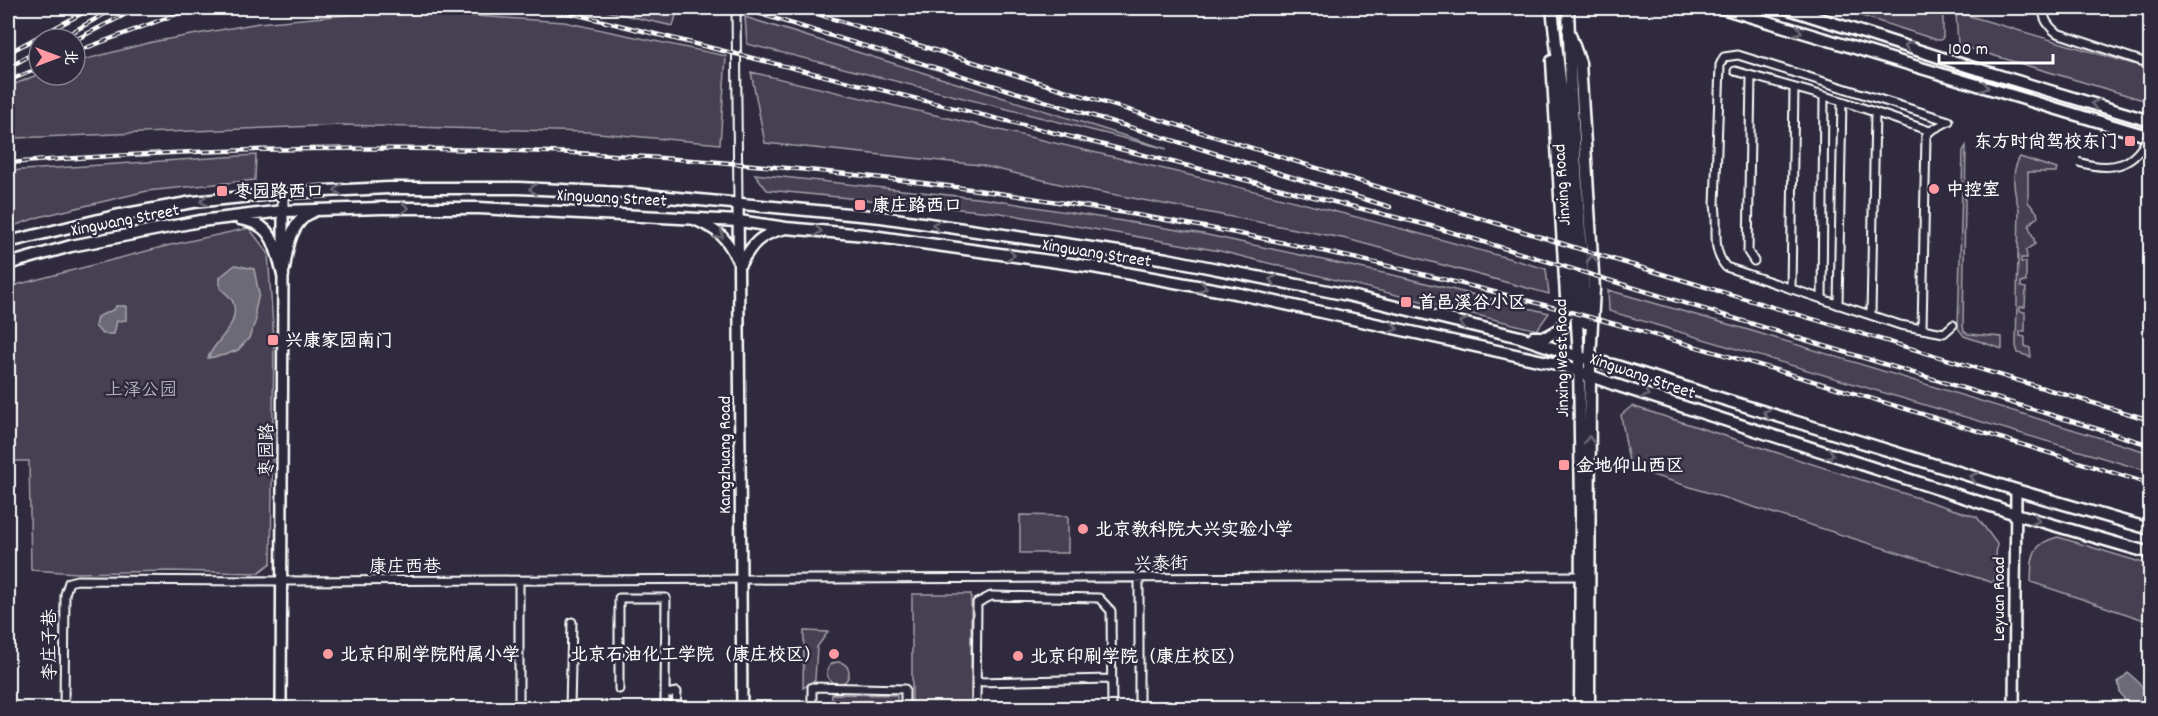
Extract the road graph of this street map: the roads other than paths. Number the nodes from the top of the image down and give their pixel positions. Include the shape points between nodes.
1 (736, 8) edge
2 (1552, 8) edge
3 (1568, 8) edge
4 (1722, 8) edge
5 (1786, 8) edge
6 (2043, 8) edge
7 (2151, 64) edge
8 (1735, 71) dead end
9 (1751, 76) junction
10 (1794, 88) junction
11 (1824, 97) junction
12 (1842, 101) junction
13 (1875, 113) junction
14 (2151, 121) edge
15 (1930, 131) junction
16 (2151, 132) edge
17 (2151, 137) edge
18 (2078, 162) dead end
19 (283, 193) junction
20 (738, 202) junction
21 (319, 210) junction
22 (283, 211) junction
23 (688, 217) junction
24 (227, 218) junction
25 (739, 221) junction
26 (786, 228) junction
27 (8, 242) edge
28 (1754, 261) dead end
29 (8, 264) edge
30 (740, 265) junction
31 (283, 275) junction
32 (1575, 276) junction
33 (1791, 289) junction
34 (1822, 299) junction
35 (1570, 305) junction
36 (1839, 305) junction
37 (1871, 315) junction
38 (1577, 324) junction
39 (1953, 325) dead end
40 (1922, 329) junction
41 (1520, 337) junction
42 (1584, 358) junction
43 (1579, 371) junction
44 (1590, 375) junction
45 (2016, 490) junction
46 (2016, 514) junction
47 (2151, 529) edge
48 (2151, 553) edge
49 (1580, 576) junction
50 (1139, 578) junction
51 (519, 580) junction
52 (741, 580) junction
53 (282, 581) junction
54 (69, 582) joint
55 (572, 622) dead end
56 (1112, 679) junction
57 (977, 682) junction
58 (619, 689) dead end
59 (665, 694) junction
60 (64, 708) edge
61 (281, 708) edge
62 (519, 708) edge
63 (570, 708) edge
64 (665, 708) edge
65 (676, 708) edge
66 (742, 708) edge
67 (812, 708) edge
68 (905, 708) edge
69 (976, 708) edge
70 (1112, 708) edge
71 (1139, 708) edge
72 (1580, 708) edge
73 (1589, 708) edge
74 (2014, 708) edge

1 - 20 street
2 - 32 main road, Jinxing West Road
2 - 35 main road via 1551,81 1566,297
42 -> 3 main road via 1594,289 1580,63 1568,29
4 -> 17 main road
14 -> 5 main road
6 - 7 street via 2048,24 2057,33
8 - 9 street
9 - 10 street
9 - 28 street via 1748,252
10 - 11 street
10 - 33 street
11 - 12 street
11 - 34 street
12 - 13 street
12 - 36 street
13 - 15 street
13 - 37 street
15 - 33 street via 1949,121 1738,55 1724,57 1718,75 1716,249 1726,267
15 - 40 street via 1926,136
16 - 18 street, bridge via 2141,152 2122,164 2096,167
20 -> 19 main road, Xingwang Street via 519,188
19 - 22 street, 枣园路
19 -> 27 main road, Xingwang Street via 193,202
20 - 25 street, Kangzhuang Road
41 -> 20 main road, Xingwang Street via 1343,294 1167,259 881,217
21 - 22 main road, Xingwang Street
21 -> 23 main road, Xingwang Street via 479,207
21 - 31 main road via 303,218 292,234
22 - 24 main road, Xingwang Street
22 - 31 street, 枣园路
23 - 25 main road, Xingwang Street
23 -> 30 street via 721,233
24 - 29 main road, Xingwang Street via 71,246
24 - 31 main road via 247,220 270,234
25 - 26 main road, Xingwang Street
25 - 30 street, Kangzhuang Road
26 - 30 street via 757,240
26 -> 43 main road, Xingwang Street via 865,235 1093,267 1252,296
30 - 52 street, Kangzhuang Road
31 - 53 street, 枣园路
32 - 35 main road
32 - 38 main road, Jinxing West Road
33 - 34 street
34 - 36 street
35 - 38 main road
35 - 41 main road via 1562,328 1556,332 1546,337
36 - 37 street
37 - 40 street
38 - 42 main road, Jinxing West Road
39 - 40 street via 1944,333
41 - 42 main road, Xingwang Street
42 - 43 main road, Jinxing West Road
42 - 44 main road, Jinxing West Road
45 -> 42 main road, Xingwang Street
43 - 44 main road, Xingwang Street
43 - 49 main road, Jinxing West Road
44 -> 46 main road, Xingwang Street
73 -> 44 main road, Jinxing West Road
45 - 46 street, Leyuan Road
45 - 47 main road, Xingwang Street
46 -> 48 main road, Xingwang Street
46 - 74 street, Leyuan Road
49 - 50 street, 兴泰街
49 - 72 main road, Jinxing West Road
50 - 52 street, 兴泰街
50 - 71 street
51 - 52 street, 康庄西巷
51 - 53 street, 康庄西巷
51 - 62 street
52 - 66 street, Kangzhuang Road
53 - 54 street, 康庄西巷
53 - 61 street, 枣园路
54 - 60 street, 李庄子巷 via 64,594
55 - 63 street
56 - 57 street
56 - 57 street via 1111,611 1099,598 991,596 977,603
56 - 70 street
57 - 69 street
58 - 59 street via 619,598 666,598
59 - 64 street
59 - 65 street via 677,693
67 - 68 street via 812,687 905,689

